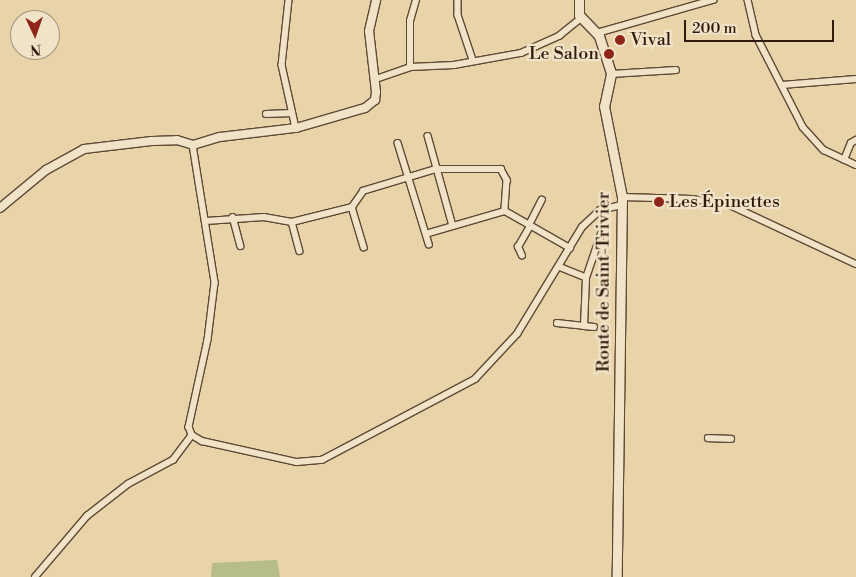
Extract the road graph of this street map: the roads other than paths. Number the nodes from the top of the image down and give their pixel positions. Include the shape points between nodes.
1 (289, 0) edge
2 (376, 0) edge
3 (416, 0) edge
4 (458, 0) edge
5 (579, 0) edge
6 (713, 0) edge
7 (748, 0) edge
8 (581, 18) junction
9 (597, 33) junction
10 (473, 60) junction
11 (410, 67) junction
12 (676, 70) dead end
13 (611, 74) junction
14 (856, 78) edge
15 (376, 79) junction
16 (782, 85) junction
17 (292, 113) junction
18 (266, 114) dead end
19 (296, 128) junction
20 (428, 136) dead end
21 (856, 140) edge
22 (398, 143) dead end
23 (193, 145) junction
24 (844, 160) junction
25 (856, 165) edge
26 (436, 169) junction
27 (408, 178) junction
28 (542, 200) dead end
29 (622, 201) junction
30 (352, 207) junction
31 (0, 208) edge
32 (505, 211) junction
33 (233, 218) junction
34 (206, 221) junction
35 (292, 222) junction
36 (530, 225) junction
37 (453, 226) junction
38 (426, 234) junction
39 (601, 234) dead end
40 (429, 244) dead end
41 (241, 246) dead end
42 (364, 247) dead end
43 (570, 248) junction
44 (300, 251) dead end
45 (522, 256) dead end
46 (856, 264) edge
47 (559, 267) junction
48 (586, 278) junction
49 (557, 323) dead end
50 (584, 326) junction
51 (594, 327) dead end
52 (192, 435) junction
53 (708, 438) dead end
54 (731, 439) dead end
55 (35, 577) edge
56 (617, 577) edge

1 - 17 street via 282,66
2 - 15 street via 369,31
3 - 11 street via 410,21
4 - 10 street via 458,15
5 - 8 main road
6 - 9 street
7 - 16 street via 756,35
8 - 9 main road
8 - 10 street via 559,36 534,49
9 - 13 main road
10 - 11 street via 454,65
11 - 15 street
12 - 13 street
13 - 29 main road, Route de Saint-Trivier via 604,106
14 - 16 street
15 - 19 street via 375,100 365,108
16 - 24 street via 809,134 824,150
17 - 18 street
17 - 19 street
19 - 23 street via 220,137
20 - 26 street
21 - 24 street via 851,143
22 - 27 street
23 - 31 street via 177,140 160,140 84,149 46,170
23 - 34 street
24 - 25 street
26 - 27 street
26 - 32 street via 501,169 507,180
26 - 37 street
27 - 30 street via 363,191
27 - 38 street
28 - 36 street
29 - 43 street via 600,210
29 - 46 street via 692,199 730,205
29 - 56 main road, Route de Saint-Trivier
30 - 35 street
30 - 42 street
32 - 36 street
32 - 37 street
33 - 34 street
33 - 35 street via 264,217
33 - 41 street
34 - 52 street via 214,302 189,427
35 - 44 street
36 - 43 street
36 - 45 street via 518,247
37 - 38 street
38 - 40 street
39 - 48 street
43 - 47 street
47 - 48 street
47 - 52 street via 518,334 475,379 322,460 297,462 202,441
48 - 50 street
49 - 50 street
50 - 51 street
52 - 55 street via 173,460 128,484 94,510
53 - 54 street

